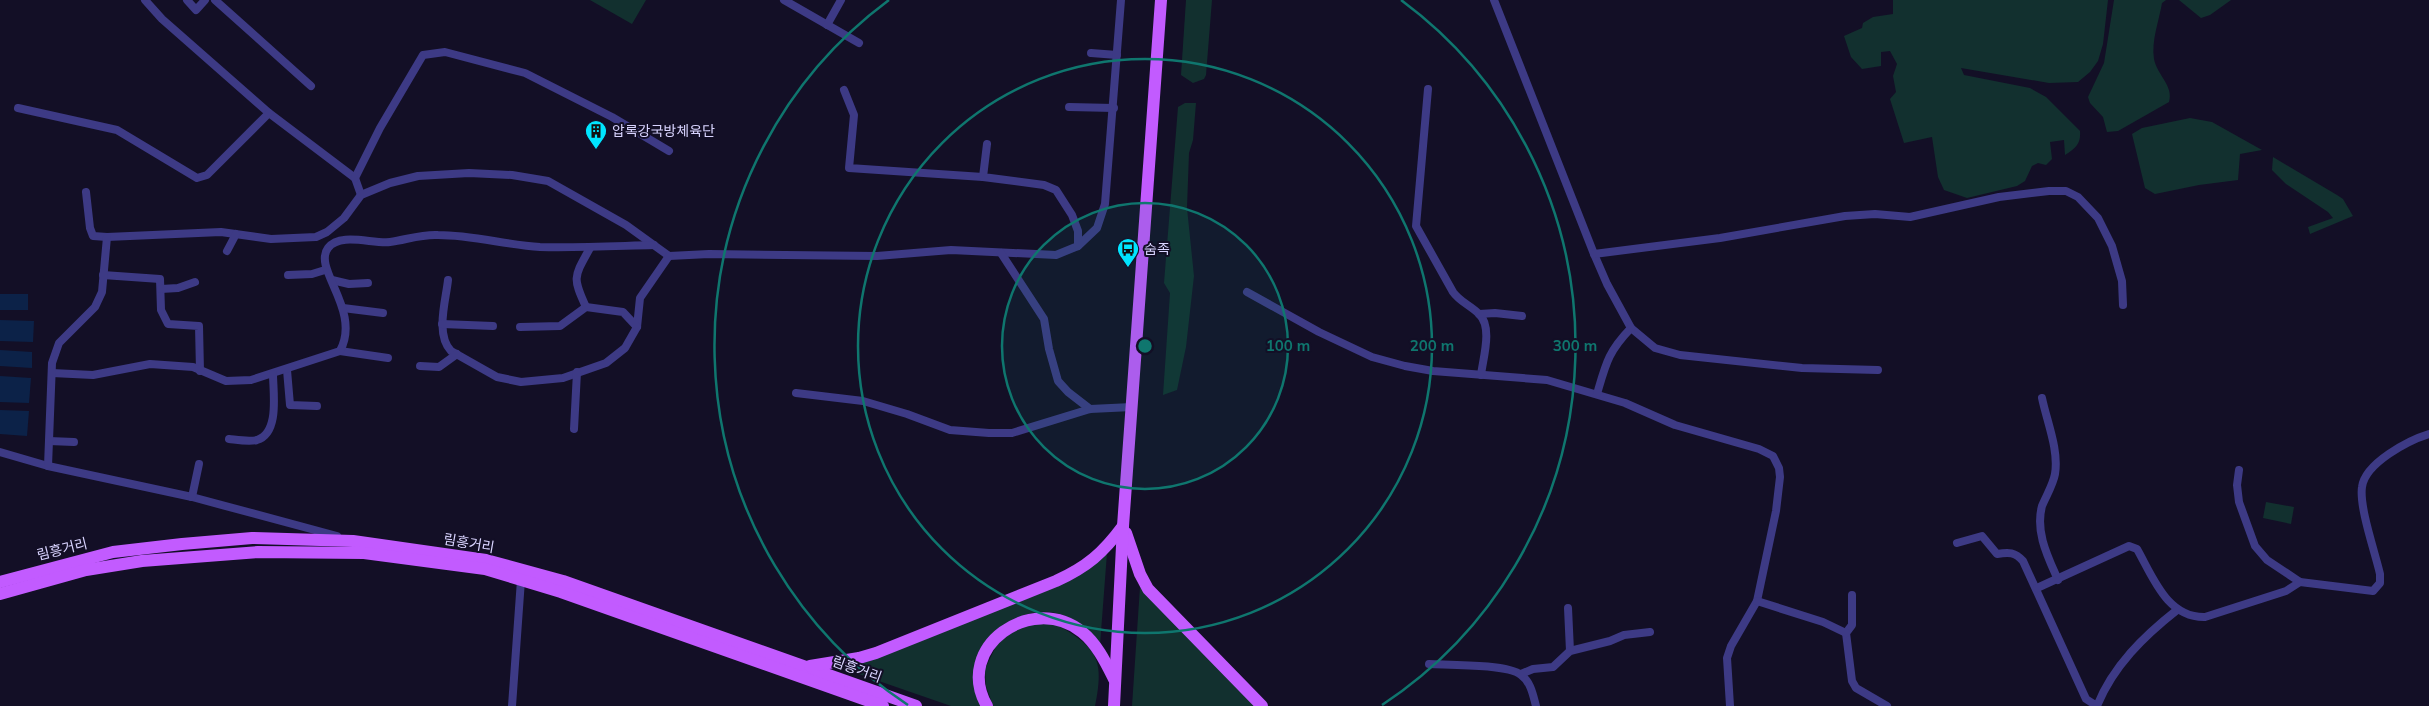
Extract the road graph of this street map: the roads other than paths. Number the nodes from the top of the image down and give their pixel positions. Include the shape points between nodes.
1 (145, 0) edge
2 (187, 0) edge
3 (205, 0) edge
4 (215, 0) edge
5 (784, 0) edge
6 (841, 0) edge
7 (1121, 0) edge
8 (1161, 0) edge
9 (1494, 0) edge
10 (827, 25) junction
11 (859, 43) dead end
12 (1091, 53) dead end
13 (1117, 55) junction
14 (311, 86) dead end
15 (1428, 88) dead end
16 (844, 90) dead end
17 (1069, 107) dead end
18 (18, 108) dead end
19 (1114, 108) junction
20 (269, 113) junction
21 (987, 144) dead end
22 (669, 151) dead end
23 (983, 177) junction
24 (355, 178) junction
25 (86, 192) dead end
26 (361, 195) junction
27 (236, 234) junction
28 (107, 237) junction
29 (654, 245) junction
30 (1078, 246) junction
31 (590, 248) junction
32 (227, 251) dead end
33 (1001, 253) junction
34 (1594, 254) junction
35 (669, 256) junction
36 (325, 270) junction
37 (102, 275) junction
38 (288, 275) dead end
39 (332, 280) junction
40 (448, 280) dead end
41 (195, 282) dead end
42 (368, 283) dead end
43 (161, 289) junction
44 (1247, 292) dead end
45 (2123, 305) dead end
46 (586, 307) junction
47 (344, 308) junction
48 (383, 313) dead end
49 (1479, 314) junction
50 (1522, 316) dead end
51 (442, 324) junction
52 (493, 326) dead end
53 (520, 327) dead end
54 (637, 327) junction
55 (1631, 328) junction
56 (340, 351) junction
57 (457, 354) junction
58 (388, 358) dead end
59 (420, 366) dead end
60 (200, 370) junction
61 (287, 370) junction
62 (1878, 370) dead end
63 (577, 372) junction
64 (52, 373) junction
65 (273, 374) junction
66 (1481, 375) junction
67 (796, 393) dead end
68 (1597, 394) junction
69 (2042, 398) dead end
70 (317, 406) dead end
71 (1132, 407) junction
72 (1090, 409) junction
73 (574, 429) dead end
74 (2429, 434) edge
75 (229, 439) dead end
76 (49, 441) junction
77 (74, 442) dead end
78 (0, 452) edge
79 (199, 464) dead end
80 (48, 466) junction
81 (2239, 470) dead end
82 (192, 497) junction
83 (1123, 526) junction
84 (353, 541) junction
85 (1957, 543) dead end
86 (521, 580) junction
87 (2058, 580) junction
88 (0, 582) edge
89 (2300, 582) junction
90 (2037, 588) junction
91 (0, 594) edge
92 (1852, 595) dead end
93 (1757, 601) junction
94 (1568, 608) dead end
95 (2177, 610) junction
96 (1650, 632) dead end
97 (1846, 633) junction
98 (1570, 651) junction
99 (1429, 664) dead end
100 (807, 666) junction
101 (1521, 674) junction
102 (1114, 679) junction
103 (512, 706) edge
104 (883, 706) edge
105 (916, 706) edge
106 (986, 706) edge
107 (1114, 706) edge
108 (1262, 706) edge
109 (1536, 706) edge
110 (1730, 706) edge
111 (1887, 706) edge
112 (2097, 706) edge

1 - 20 street via 162,19
2 - 3 street via 196,10
4 - 14 street
5 - 10 street
6 - 10 street
7 - 13 street
8 - 71 main road
9 - 34 street
10 - 11 street
12 - 13 street
13 - 19 street
15 - 49 street via 1416,226 1452,292
16 - 23 street via 854,115 849,168
17 - 19 street
18 - 20 street via 117,130 197,178 207,176
19 - 30 street via 1102,219
20 - 24 street
21 - 23 street
22 - 24 street via 612,117 525,73 445,52 423,55
23 - 30 street via 1044,184 1056,190 1072,215 1078,231
24 - 26 street
25 - 28 street via 93,236
26 - 27 street via 344,218 316,237 271,239
26 - 29 street via 390,182 418,176 512,174 548,182 596,207
27 - 28 street
27 - 32 street
28 - 37 street
29 - 31 street
29 - 35 street
30 - 33 street via 1056,255
31 - 36 street via 532,246 438,234 389,242 340,240 328,247 323,259
31 - 46 street via 575,274 576,287
33 - 35 street via 951,250 877,256
33 - 72 street via 1044,319 1058,381
34 - 45 street via 1720,238 1845,216 1910,217 1999,196 2066,191 2078,196 2098,218 2112,246 2122,281
34 - 55 street
35 - 54 street via 640,298
36 - 38 street
36 - 39 street
37 - 43 street via 160,279
37 - 64 street via 102,292 95,307 59,343
39 - 42 street via 349,284
39 - 47 street
40 - 51 street
41 - 43 street
43 - 60 street via 161,310 168,324 199,326
44 - 66 street via 1372,357 1405,366
46 - 53 street via 560,326
46 - 54 street via 623,312
47 - 48 street
47 - 56 street via 344,343
49 - 50 street
49 - 66 street via 1486,330
51 - 52 street
51 - 57 street via 446,345
54 - 63 street via 625,348 606,363
55 - 62 street via 1655,348 1680,355 1802,368
55 - 68 street via 1607,358
56 - 58 street
56 - 61 street
57 - 59 street via 439,367
57 - 63 street via 497,377 521,382 563,378
60 - 64 street via 150,364 93,375
60 - 65 street via 226,381 251,380
61 - 65 street
61 - 70 street via 290,405
63 - 73 street
64 - 76 street
65 - 75 street via 272,423 265,436 256,440
66 - 68 street via 1547,380
67 - 72 street via 863,401 950,430 988,433 1012,433
68 - 93 street via 1773,456 1780,477
69 - 87 street via 2055,476 2039,521
71 - 72 street
71 - 83 main road
74 - 89 street via 2413,438 2390,452 2371,471 2362,486 2380,574 2378,588 2366,591
76 - 77 street
76 - 80 street
78 - 80 street
79 - 82 street
80 - 82 street
81 - 89 street via 2239,502 2255,546 2267,560
82 - 84 street
83 - 100 main road via 1098,557 1056,581 876,653
83 - 102 main road
83 - 108 main road via 1148,589
84 - 88 main road, 림흥거리 via 252,538 113,552
84 - 100 main road, 림흥거리 via 495,562 563,581
85 - 90 street via 1982,536 1997,554 2017,554
86 - 91 main road, 림흥거리 via 485,570 364,553 258,552 133,562 86,570
86 - 103 street
86 - 104 main road, 림흥거리
87 - 90 street
87 - 95 street via 2130,546 2138,549 2167,600
89 - 95 street via 2286,591 2205,617 2195,618
90 - 112 street via 2086,699
92 - 97 street via 1852,625
93 - 97 street via 1823,622
93 - 110 street via 1731,646 1728,658
94 - 98 street
95 - 112 street via 2148,632 2133,649
96 - 98 street via 1624,635
97 - 111 street via 1852,682 1856,688
98 - 101 street via 1553,667
99 - 101 street via 1498,668
100 - 105 main road, 림흥거리
101 - 109 street via 1530,686
102 - 106 main road via 1092,642 1082,632 1049,618 1030,619 1000,633 989,645 979,671 979,687
102 - 107 main road

